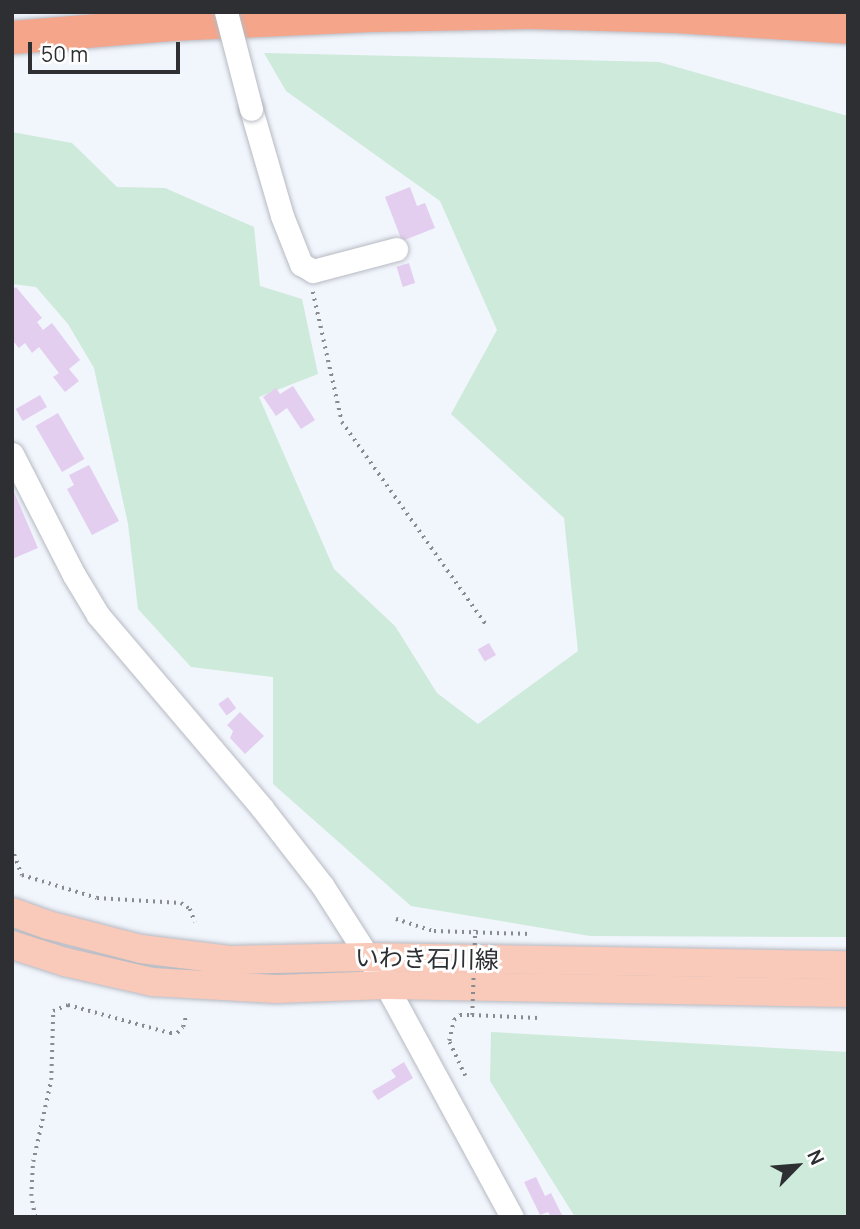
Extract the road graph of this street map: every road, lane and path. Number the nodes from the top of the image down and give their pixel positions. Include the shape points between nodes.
1 (226, 12) edge
2 (529, 12) edge
3 (848, 27) edge
4 (12, 37) edge
5 (848, 48) edge
6 (396, 249) dead end
7 (308, 268) junction
8 (13, 458) edge
9 (487, 626) dead end
10 (12, 848) edge
11 (12, 912) edge
12 (396, 919) dead end
13 (195, 922) dead end
14 (475, 930) junction
15 (540, 934) dead end
16 (12, 945) edge
17 (368, 957) junction
18 (848, 965) edge
19 (386, 985) junction
20 (848, 993) edge
21 (472, 1015) junction
22 (186, 1016) dead end
23 (539, 1017) dead end
24 (465, 1076) dead end
25 (35, 1217) edge
26 (512, 1217) edge

1 - 7 street, bridge via 282,216 300,264
2 - 3 highway
2 - 4 highway via 170,24
2 - 5 highway via 676,33
6 - 7 street via 313,271
7 - 9 path via 342,422
8 - 17 street via 98,615 262,808 322,885
10 - 13 path via 22,875 97,898 181,903 190,909
11 - 17 main road, いわき石川線 via 141,949 229,960
12 - 14 path via 434,931
14 - 15 path
14 - 21 path, bridge
16 - 19 main road, いわき石川線 via 152,982 276,989
17 - 18 main road, いわき石川線
17 - 19 street
19 - 20 main road, いわき石川線
19 - 26 street
21 - 23 path
21 - 24 path via 460,1015 449,1032
22 - 25 path via 183,1027 170,1033 68,1005 53,1011 51,1080 33,1162

